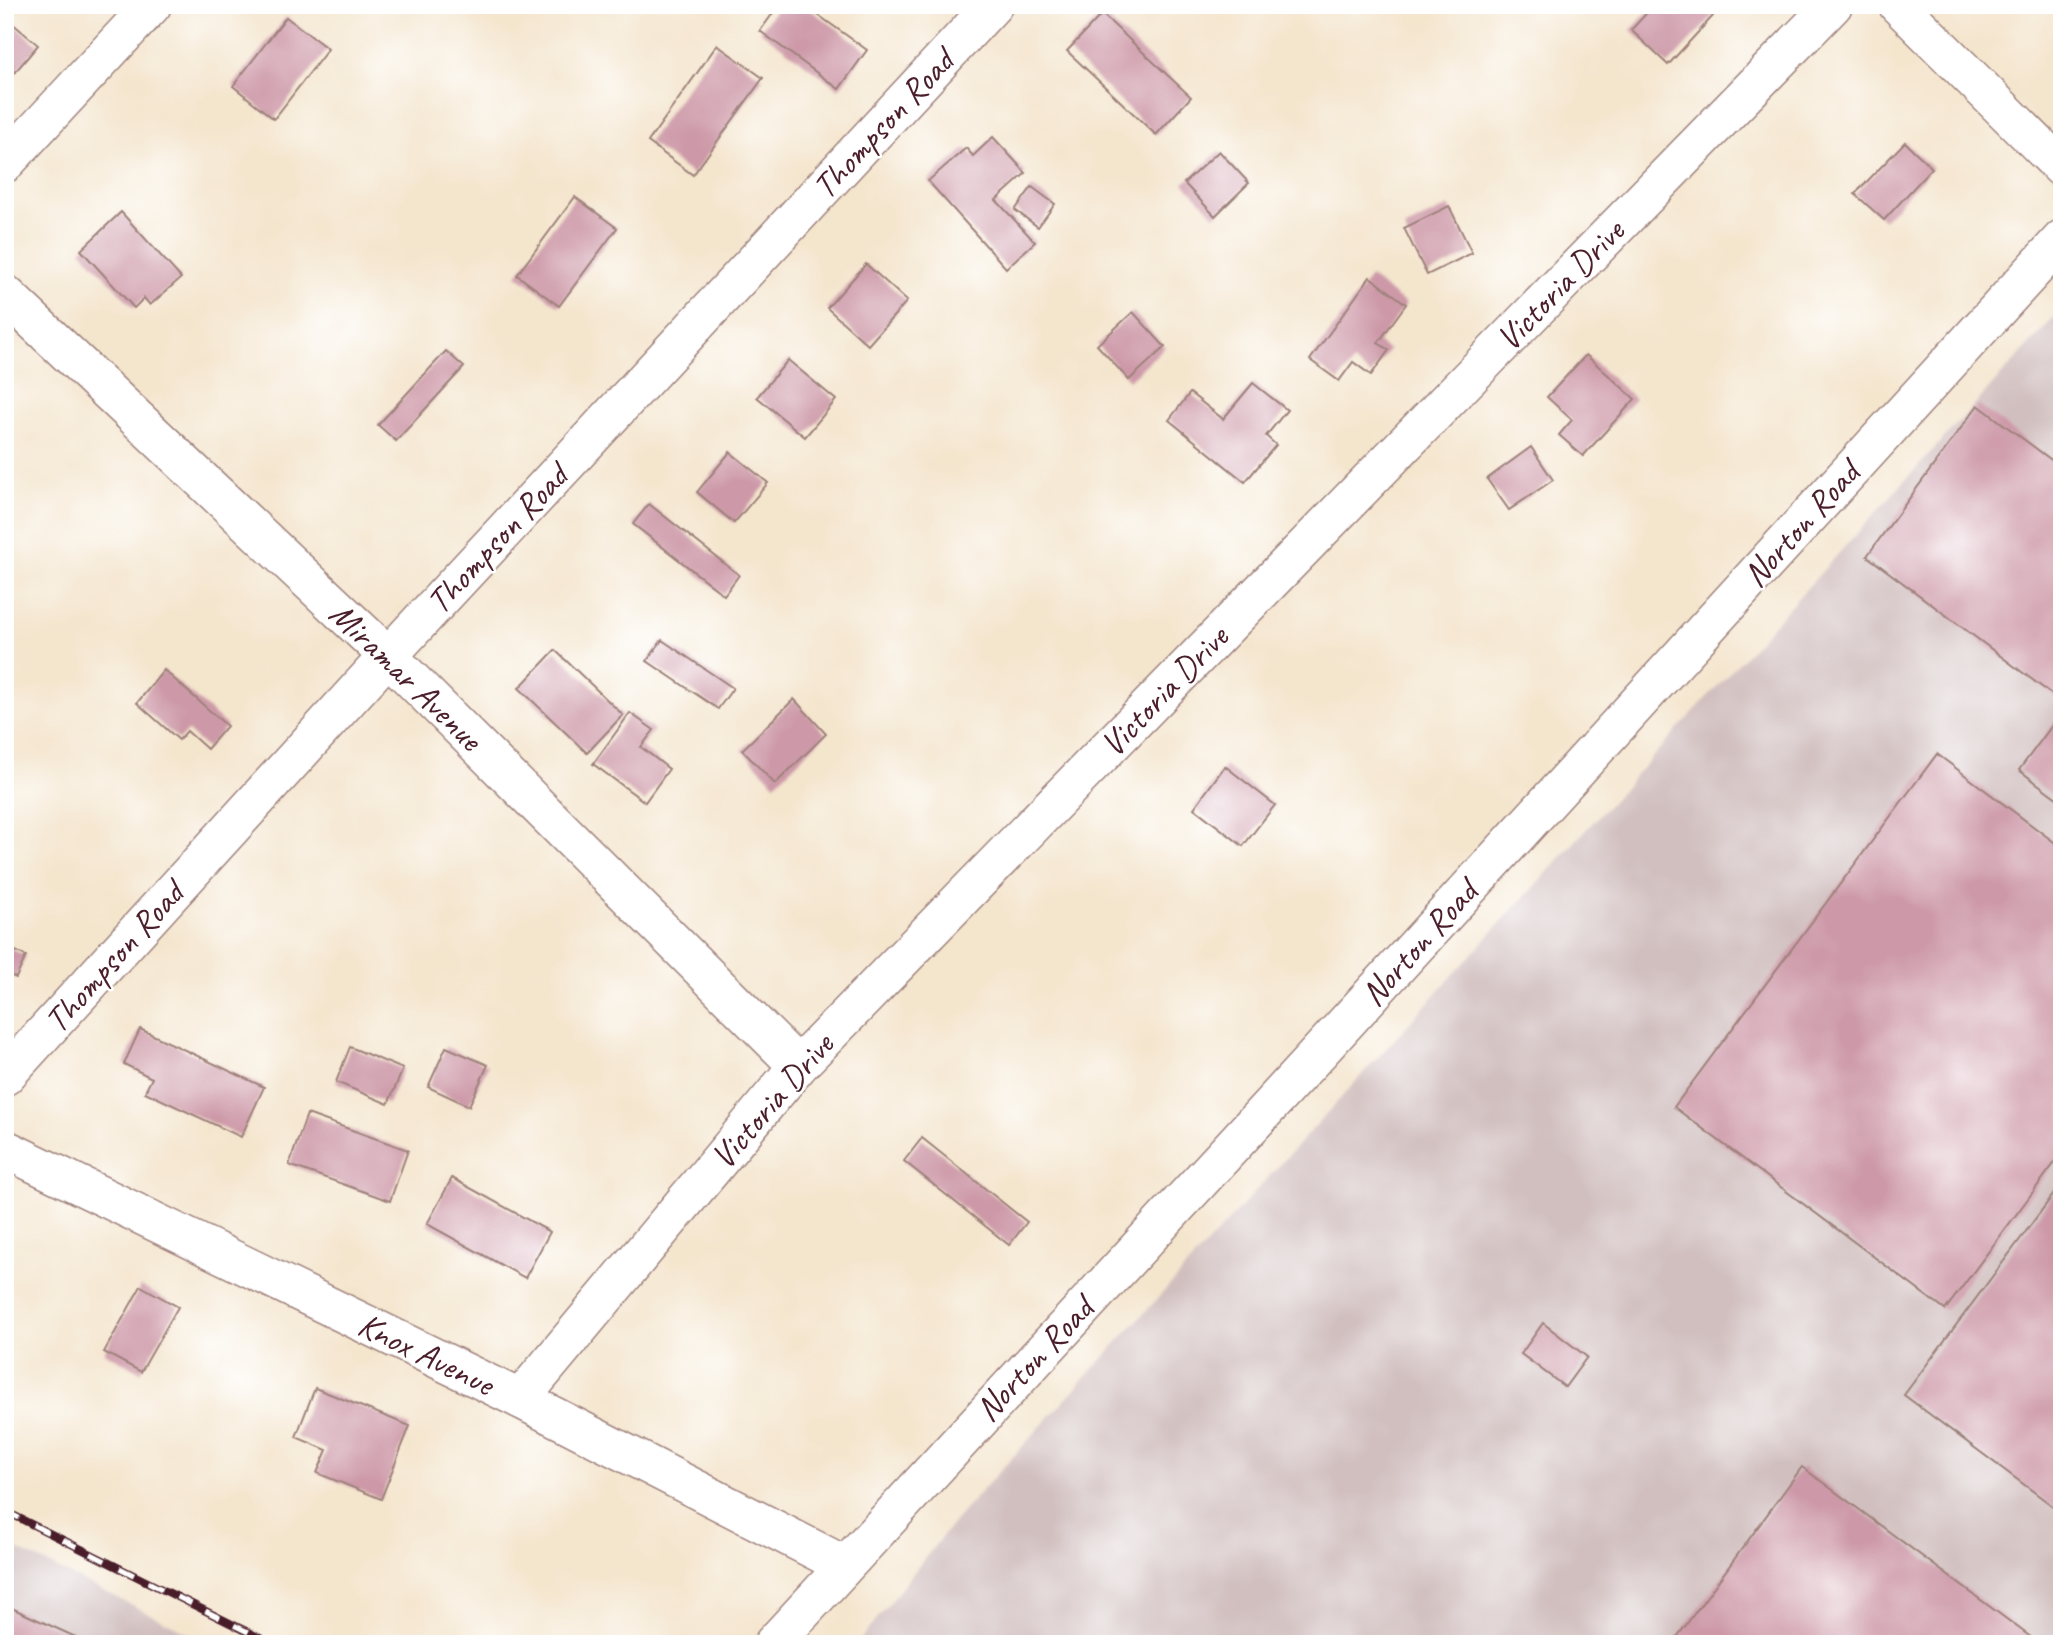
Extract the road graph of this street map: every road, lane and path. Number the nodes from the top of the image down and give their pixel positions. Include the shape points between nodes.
1 (152, 5) edge
2 (993, 5) edge
3 (1833, 5) edge
4 (1898, 5) edge
5 (5, 163) edge
6 (2062, 168) edge
7 (2062, 239) edge
8 (5, 294) edge
9 (388, 656) junction
10 (799, 1066) junction
11 (5, 1076) edge
12 (5, 1149) edge
13 (520, 1399) junction
14 (844, 1565) junction
15 (773, 1644) edge

1 - 5 street
2 - 9 street, Thompson Road
3 - 10 street, Victoria Drive
4 - 6 street
7 - 14 street, Norton Road
8 - 9 street, Miramar Avenue
9 - 10 street, Miramar Avenue
9 - 11 street, Thompson Road
10 - 13 street, Victoria Drive
12 - 13 street, Knox Avenue
13 - 14 street, Knox Avenue
14 - 15 street, Norton Road

